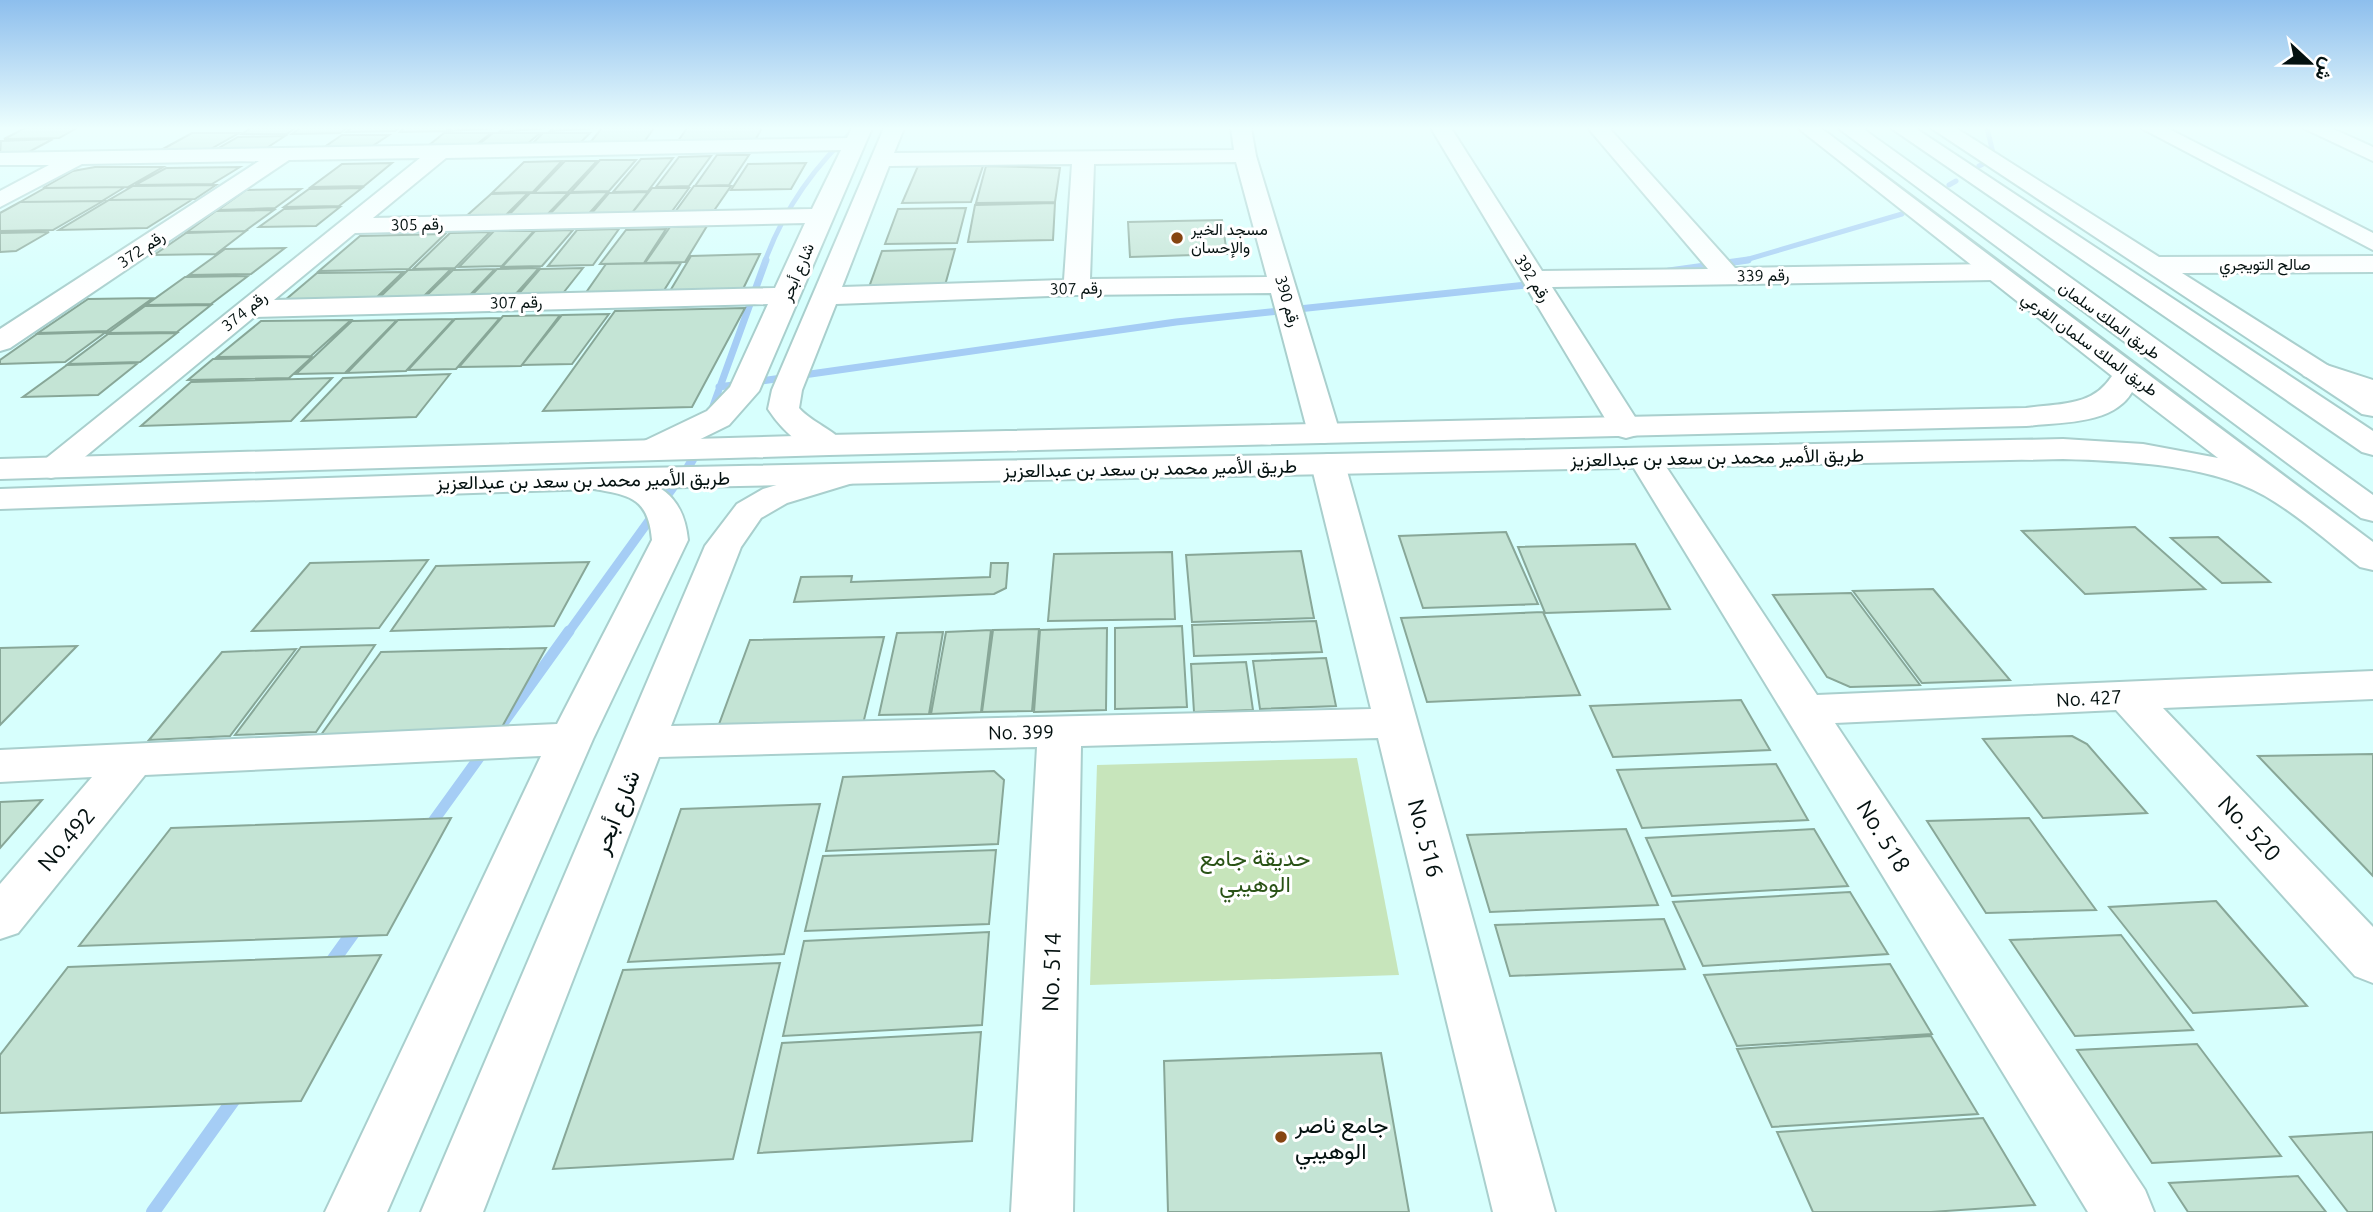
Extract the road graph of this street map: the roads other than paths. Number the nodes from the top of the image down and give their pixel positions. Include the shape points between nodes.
1 (29, 185) edge
2 (238, 185) edge
3 (401, 185) edge
4 (835, 185) edge
5 (873, 185) edge
6 (1082, 185) edge
7 (1254, 185) edge
8 (1476, 185) edge
9 (1648, 185) edge
10 (1889, 185) edge
11 (1908, 185) edge
12 (1984, 185) edge
13 (2030, 185) edge
14 (2260, 185) edge
15 (0, 200) edge
16 (820, 216) junction
17 (350, 226) junction
18 (2373, 243) edge
19 (2373, 264) edge
20 (2156, 265) junction
21 (1993, 272) junction
22 (1728, 276) junction
23 (1534, 279) junction
24 (1284, 285) junction
25 (1077, 287) junction
26 (787, 296) junction
27 (827, 296) junction
28 (246, 309) junction
29 (0, 314) edge
30 (44, 314) junction
31 (0, 342) edge
32 (2314, 370) junction
33 (2129, 372) junction
34 (787, 390) junction
35 (2373, 390) edge
36 (744, 391) junction
37 (2373, 407) edge
38 (2026, 417) junction
39 (1636, 444) junction
40 (2373, 445) edge
41 (1326, 449) junction
42 (2063, 449) junction
43 (652, 450) junction
44 (836, 460) junction
45 (51, 468) junction
46 (593, 479) junction
47 (1, 493) edge
48 (2293, 496) junction
49 (2373, 511) edge
50 (2373, 559) edge
51 (715, 566) junction
52 (655, 569) junction
53 (2373, 685) edge
54 (2127, 696) junction
55 (1804, 710) junction
56 (1396, 723) junction
57 (1060, 732) junction
58 (571, 739) junction
59 (645, 742) junction
60 (132, 760) junction
61 (0, 766) edge
62 (0, 919) edge
63 (2373, 961) edge
64 (356, 1212) edge
65 (452, 1212) edge
66 (1042, 1212) edge
67 (1524, 1212) edge
68 (2123, 1212) edge

1 - 15 main road
2 - 30 main road, رقم 372
3 - 17 main road, رقم 374
4 - 16 main road, شارع أبحر
5 - 27 main road, شارع أبحر
6 - 25 main road
7 - 24 main road, رقم 390
8 - 23 main road, رقم 392
9 - 22 main road
10 - 21 main road, طريق الملك سلمان الفرعي
11 - 49 main road, طريق الملك سلمان via 2040,269
12 - 40 main road
13 - 20 main road
14 - 18 main road
16 - 17 main road, رقم 305
16 - 26 main road, شارع أبحر
17 - 28 main road, رقم 374
19 - 20 main road, صالح التويجري
20 - 32 main road
21 - 22 main road, رقم 339
21 - 33 main road, طريق الملك سلمان الفرعي
22 - 23 main road, رقم 339
23 - 39 main road, رقم 392
24 - 25 main road, رقم 307
24 - 41 main road, رقم 390
25 - 27 main road, رقم 307
26 - 28 main road, رقم 307
26 - 36 main road, شارع أبحر
27 - 34 main road, شارع أبحر
28 - 45 main road, رقم 374
29 - 30 main road
30 - 31 main road, رقم 372
32 - 35 main road
32 - 37 main road
33 - 38 main road, طريق الأمير محمد بن سعد بن عبدالعزيز via 2114,397 2094,408
33 - 48 main road, طريق الملك سلمان الفرعي
34 - 36 main road
34 - 44 main road via 783,409
36 - 43 main road, شارع أبحر via 718,418
38 - 39 main road, طريق الأمير محمد بن سعد بن عبدالعزيز
38 - 42 main road via 2067,419 2090,424 2103,433 2102,439
39 - 41 main road, طريق الأمير محمد بن سعد بن عبدالعزيز
39 - 42 main road, طريق الأمير محمد بن سعد بن عبدالعزيز
39 - 55 main road, No. 518
41 - 44 main road, طريق الأمير محمد بن سعد بن عبدالعزيز
41 - 56 main road, No. 516
42 - 48 main road, طريق الأمير محمد بن سعد بن عبدالعزيز via 2133,452 2191,461
43 - 44 main road, طريق الأمير محمد بن سعد بن عبدالعزيز
43 - 45 main road, طريق الأمير محمد بن سعد بن عبدالعزيز
44 - 46 main road, طريق الأمير محمد بن سعد بن عبدالعزيز
44 - 51 main road, شارع أبحر via 749,511 723,546
45 - 47 main road, طريق الأمير محمد بن سعد بن عبدالعزيز
46 - 47 main road, طريق الأمير محمد بن سعد بن عبدالعزيز
46 - 52 main road via 637,489 662,503 670,519 670,540
48 - 50 main road, طريق الملك سلمان الفرعي
51 - 52 main road via 713,555 699,550 667,560
51 - 59 main road, شارع أبحر
52 - 58 main road
53 - 54 main road, No. 427
54 - 55 main road, No. 427
54 - 63 main road, No. 520
55 - 68 main road, No. 518
56 - 57 main road, No. 399
56 - 67 main road, No. 516
57 - 59 main road, No. 399
57 - 66 main road, No. 514
58 - 60 main road
58 - 64 main road
59 - 65 main road, شارع أبحر
60 - 61 main road
60 - 62 main road, No.492

